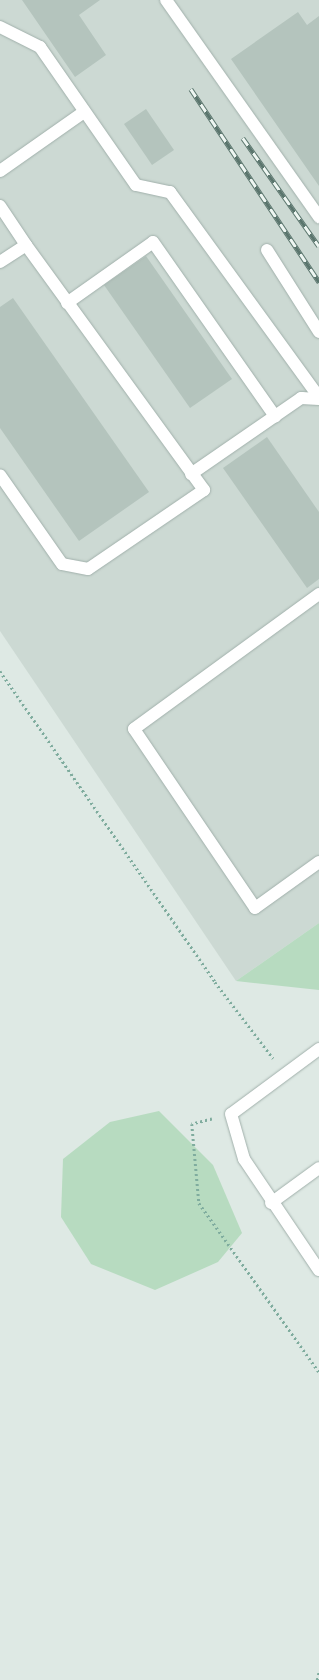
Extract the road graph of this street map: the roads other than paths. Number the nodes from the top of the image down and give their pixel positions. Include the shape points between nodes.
1 (166, 0) edge
2 (0, 27) edge
3 (84, 112) junction
4 (0, 171) edge
5 (0, 206) edge
6 (319, 217) edge
7 (26, 245) junction
8 (267, 250) dead end
9 (0, 262) edge
10 (67, 302) junction
11 (319, 332) edge
12 (319, 398) edge
13 (275, 416) junction
14 (191, 474) junction
15 (0, 475) edge
16 (319, 594) edge
17 (319, 862) edge
18 (319, 1048) edge
19 (319, 1168) edge
20 (271, 1203) junction
21 (319, 1270) edge

1 - 6 street
2 - 3 street via 40,47
3 - 4 street
3 - 12 street via 136,186 170,192
5 - 7 street
7 - 9 street
7 - 10 street
8 - 11 street
10 - 13 street via 153,242
10 - 14 street
12 - 13 street via 301,398
13 - 14 street
14 - 15 street via 204,490 88,569 62,564
16 - 17 street via 134,729 255,908
18 - 20 street via 231,1114 244,1159
19 - 20 street
20 - 21 street

